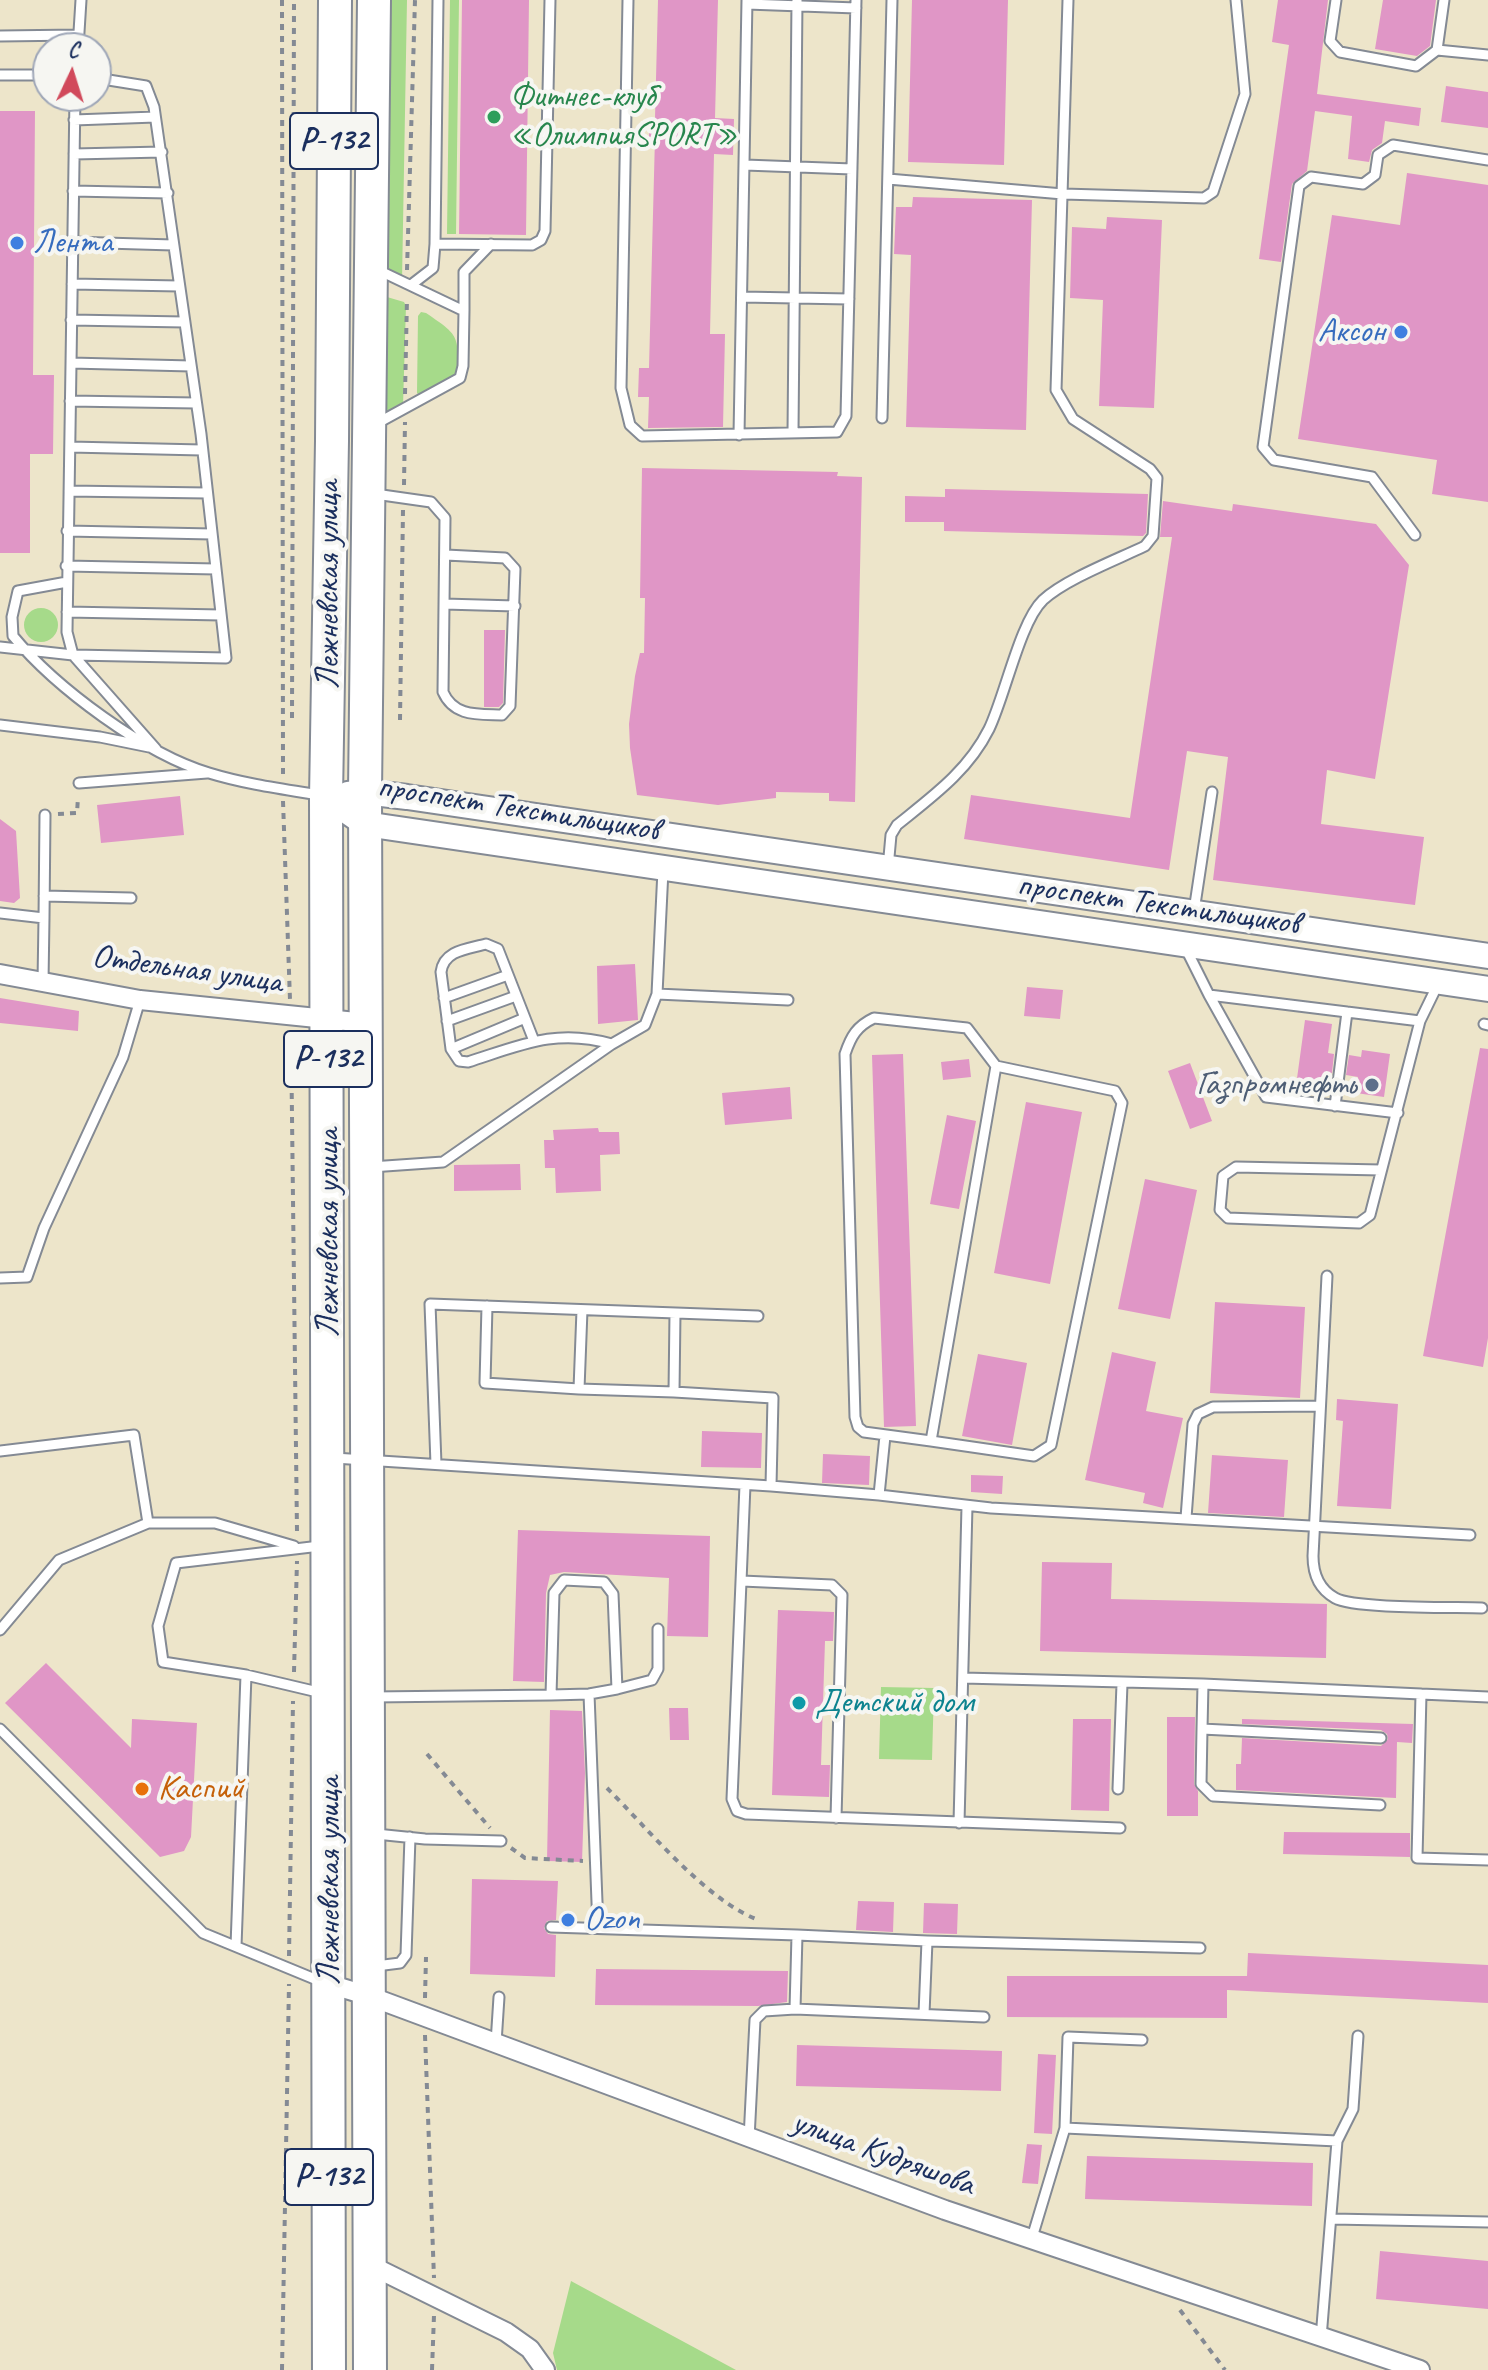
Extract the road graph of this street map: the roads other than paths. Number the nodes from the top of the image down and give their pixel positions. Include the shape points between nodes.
1 (81, 0) edge
2 (335, 0) edge
3 (374, 0) edge
4 (438, 0) edge
5 (550, 0) edge
6 (628, 0) edge
7 (892, 0) edge
8 (1068, 0) edge
9 (1236, 0) edge
10 (1336, 0) edge
11 (1444, 0) edge
12 (747, 2) edge
13 (797, 3) edge
14 (856, 4) edge
15 (78, 32) edge
16 (0, 36) edge
17 (32, 36) edge
18 (1437, 50) junction
19 (1488, 55) edge
20 (0, 75) edge
21 (32, 75) edge
22 (112, 81) edge
23 (74, 112) edge
24 (155, 117) junction
25 (74, 120) junction
26 (162, 152) junction
27 (74, 154) junction
28 (1488, 160) edge
29 (745, 165) junction
30 (795, 167) junction
31 (852, 169) junction
32 (888, 179) junction
33 (73, 191) junction
34 (168, 193) junction
35 (1063, 194) junction
36 (72, 242) junction
37 (435, 244) junction
38 (491, 244) junction
39 (173, 245) junction
40 (370, 267) junction
41 (72, 284) junction
42 (409, 284) junction
43 (179, 286) junction
44 (742, 297) junction
45 (794, 298) junction
46 (849, 299) junction
47 (464, 311) junction
48 (71, 320) junction
49 (184, 322) junction
50 (71, 363) junction
51 (191, 366) junction
52 (70, 401) junction
53 (196, 403) junction
54 (882, 418) dead end
55 (368, 428) junction
56 (793, 433) junction
57 (739, 435) junction
58 (70, 447) junction
59 (202, 450) junction
60 (69, 491) junction
61 (207, 493) junction
62 (368, 493) junction
63 (67, 531) junction
64 (212, 534) junction
65 (1415, 535) dead end
66 (446, 555) junction
67 (66, 566) junction
68 (216, 569) junction
69 (67, 582) junction
70 (444, 604) junction
71 (515, 606) junction
72 (67, 612) junction
73 (221, 615) junction
74 (0, 647) edge
75 (24, 649) junction
76 (73, 655) junction
77 (0, 725) edge
78 (156, 749) junction
79 (207, 773) junction
80 (79, 783) road end
81 (365, 792) junction
82 (1212, 792) dead end
83 (326, 797) junction
84 (45, 815) road end
85 (365, 824) junction
86 (663, 867) junction
87 (888, 868) junction
88 (44, 896) junction
89 (131, 898) dead end
90 (0, 913) edge
91 (1193, 914) junction
92 (44, 918) junction
93 (1184, 944) junction
94 (1488, 956) edge
95 (0, 974) edge
96 (508, 975) junction
97 (1439, 981) junction
98 (43, 982) junction
99 (1488, 989) edge
100 (657, 994) junction
101 (1209, 995) junction
102 (516, 996) junction
103 (444, 998) junction
104 (140, 1000) junction
105 (788, 1000) dead end
106 (1347, 1012) junction
107 (525, 1018) junction
108 (328, 1021) junction
109 (447, 1021) junction
110 (1420, 1021) junction
111 (366, 1023) junction
112 (534, 1041) junction
113 (612, 1044) junction
114 (451, 1049) junction
115 (996, 1066) junction
116 (1335, 1106) junction
117 (1398, 1113) junction
118 (367, 1167) junction
119 (1381, 1170) junction
120 (1327, 1276) dead end
121 (0, 1278) edge
122 (487, 1306) junction
123 (582, 1310) junction
124 (675, 1313) junction
125 (758, 1316) dead end
126 (579, 1389) junction
127 (674, 1392) junction
128 (1319, 1406) junction
129 (885, 1436) junction
130 (931, 1441) junction
131 (0, 1451) edge
132 (327, 1457) junction
133 (366, 1460) junction
134 (436, 1464) junction
135 (745, 1485) junction
136 (771, 1486) junction
137 (879, 1495) junction
138 (967, 1506) junction
139 (1186, 1518) junction
140 (148, 1523) junction
141 (1315, 1526) junction
142 (1470, 1535) dead end
143 (312, 1546) junction
144 (742, 1581) junction
145 (1482, 1608) dead end
146 (658, 1629) dead end
147 (0, 1630) edge
148 (246, 1675) junction
149 (963, 1678) junction
150 (1122, 1684) junction
151 (1203, 1684) junction
152 (617, 1689) junction
153 (589, 1694) junction
154 (1421, 1694) junction
155 (328, 1695) junction
156 (551, 1695) junction
157 (368, 1697) junction
158 (1488, 1697) edge
159 (0, 1729) edge
160 (1202, 1729) junction
161 (1381, 1738) dead end
162 (1118, 1789) dead end
163 (1380, 1805) dead end
164 (836, 1818) junction
165 (959, 1823) junction
166 (1120, 1828) dead end
167 (368, 1833) junction
168 (410, 1837) junction
169 (501, 1841) dead end
170 (1488, 1860) edge
171 (551, 1927) dead end
172 (598, 1928) junction
173 (797, 1935) junction
174 (927, 1941) junction
175 (236, 1946) junction
176 (1200, 1948) dead end
177 (369, 1981) junction
178 (329, 1984) junction
179 (499, 1997) dead end
180 (795, 2009) junction
181 (924, 2014) junction
182 (984, 2017) dead end
183 (1358, 2036) dead end
184 (1142, 2040) dead end
185 (496, 2043) junction
186 (1065, 2128) junction
187 (749, 2139) junction
188 (1337, 2141) junction
189 (1332, 2219) junction
190 (1488, 2222) edge
191 (1031, 2241) junction
192 (370, 2265) junction
193 (1321, 2338) junction
194 (329, 2370) edge
195 (370, 2370) edge
196 (545, 2370) edge
197 (1420, 2370) edge

1 - 15 lane
2 - 83 highway, Лежневская улица / Р-132
3 - 40 highway, Лежневская улица / Р-132
4 - 37 lane
5 - 38 lane via 545,231 532,245
6 - 57 lane via 621,388 630,425 642,436
7 - 32 lane
8 - 35 lane
9 - 35 lane via 1245,94 1213,192 1204,198
10 - 18 lane via 1330,41 1340,52 1416,66
11 - 18 lane
12 - 13 lane
12 - 29 lane
13 - 14 lane
13 - 30 lane
14 - 31 lane
16 - 17 lane
18 - 19 lane
20 - 21 lane
22 - 24 lane via 146,86
23 - 25 lane
24 - 25 lane
24 - 26 lane
25 - 27 lane
26 - 27 lane
26 - 34 lane
27 - 33 lane
28 - 65 lane via 1393,145 1378,155 1375,175 1363,184 1311,177 1299,186 1263,447 1274,460 1372,477
29 - 30 lane
29 - 44 lane
30 - 31 lane
30 - 45 lane
31 - 46 lane
32 - 35 lane
32 - 54 lane
33 - 34 lane
33 - 36 lane
34 - 39 lane
35 - 87 lane via 1056,390 1073,419 1157,478 1153,536 1145,546 1056,590 1032,614 972,759 897,825
36 - 39 lane
36 - 41 lane
37 - 38 lane
37 - 42 lane via 433,268
38 - 47 lane via 464,272
39 - 43 lane
40 - 42 lane
40 - 55 highway, Лежневская улица / Р-132
41 - 43 lane
41 - 48 lane
42 - 47 lane
43 - 49 lane
44 - 45 lane
44 - 57 lane
45 - 46 lane
45 - 56 lane
46 - 56 lane via 844,424 837,432
47 - 55 lane via 460,378
48 - 49 lane
48 - 50 lane
49 - 51 lane
50 - 51 lane
50 - 52 lane
51 - 53 lane
52 - 53 lane
52 - 58 lane
53 - 59 lane
55 - 62 highway, Лежневская улица / Р-132
56 - 57 lane
58 - 59 lane
58 - 60 lane
59 - 61 lane
60 - 61 lane
60 - 63 lane
61 - 64 lane
62 - 66 lane via 431,502 445,518
62 - 81 highway, Лежневская улица / Р-132
63 - 64 lane
63 - 67 lane
64 - 68 lane
66 - 70 lane
66 - 71 lane via 505,558 515,569
67 - 68 lane
67 - 69 lane
68 - 73 lane
69 - 72 lane
69 - 75 lane via 18,591 13,636
70 - 71 lane
70 - 71 lane via 441,683 446,700 463,712 502,715 510,706
72 - 73 lane
72 - 76 lane
73 - 76 lane via 226,658
74 - 75 lane
75 - 76 lane
75 - 78 lane via 86,707
76 - 78 lane
77 - 78 lane
78 - 79 lane
79 - 80 lane
79 - 83 lane
81 - 83 main road, проспект Текстильщиков
81 - 85 highway, Лежневская улица / Р-132
81 - 87 main road, проспект Текстильщиков
82 - 91 lane
83 - 85 main road, проспект Текстильщиков
83 - 108 highway, Лежневская улица / Р-132
84 - 88 lane
85 - 86 main road, проспект Текстильщиков
85 - 111 highway, Лежневская улица / Р-132
86 - 93 main road, проспект Текстильщиков
86 - 100 lane
87 - 91 main road, проспект Текстильщиков
88 - 89 lane
88 - 92 lane
90 - 92 lane
91 - 94 main road, проспект Текстильщиков
92 - 98 lane
93 - 97 main road, проспект Текстильщиков
93 - 101 lane
95 - 98 street, Отдельная улица
96 - 102 lane
96 - 103 lane
96 - 103 lane via 498,949 486,944 450,954 442,963
97 - 99 main road, проспект Текстильщиков
97 - 110 lane
98 - 104 street, Отдельная улица
100 - 105 lane
100 - 113 lane via 645,1025
101 - 106 lane
101 - 116 lane via 1266,1097
102 - 107 lane
102 - 109 lane
103 - 109 lane
104 - 108 street, Отдельная улица
104 - 121 lane via 123,1057 44,1228 27,1277
106 - 110 lane
106 - 116 lane
107 - 112 lane
107 - 114 lane
108 - 111 street, Отдельная улица
108 - 132 highway, Лежневская улица / Р-132
109 - 114 lane
110 - 117 lane
111 - 118 highway, Лежневская улица / Р-132
112 - 113 lane via 561,1036
112 - 114 lane via 468,1062 459,1061
113 - 118 lane via 443,1162
115 - 129 lane via 967,1028 874,1018 861,1024 845,1054 855,1417 864,1432
115 - 130 lane
115 - 130 lane via 1115,1091 1122,1103 1051,1445 1034,1456
116 - 117 lane
117 - 119 lane
118 - 133 highway, Лежневская улица / Р-132
119 - 119 lane via 1236,1167 1223,1176 1220,1210 1228,1218 1359,1223 1370,1215
120 - 128 lane
122 - 123 lane
122 - 126 lane via 485,1383
122 - 134 lane via 430,1304
123 - 124 lane
123 - 126 lane
124 - 125 lane
124 - 127 lane
126 - 127 lane
127 - 136 lane via 773,1398
128 - 139 lane via 1213,1407 1198,1414
128 - 141 lane
129 - 130 lane
129 - 137 lane
131 - 140 lane via 134,1435
132 - 133 lane
132 - 143 highway, Лежневская улица / Р-132
133 - 134 lane
133 - 157 highway, Лежневская улица / Р-132
134 - 135 lane
135 - 136 lane
135 - 144 lane
136 - 137 lane
137 - 138 lane
138 - 139 lane
138 - 149 lane
139 - 141 lane
140 - 143 lane via 215,1523
140 - 147 lane via 59,1560
141 - 142 lane
141 - 145 lane via 1315,1572 1334,1597 1350,1603
143 - 148 lane via 176,1563 158,1626 163,1662
143 - 155 highway, Лежневская улица / Р-132
144 - 164 lane via 832,1585 842,1595
144 - 164 lane via 732,1804 741,1813
146 - 152 lane via 658,1669 652,1680
148 - 155 lane
148 - 175 lane
149 - 150 lane
149 - 165 lane
150 - 151 lane
150 - 162 lane
151 - 154 lane
151 - 160 lane
152 - 153 lane
152 - 156 lane via 613,1594 604,1582 564,1580 554,1593
153 - 156 lane
153 - 172 lane
154 - 158 lane
154 - 170 lane via 1417,1858
155 - 178 highway, Лежневская улица / Р-132
156 - 157 lane
157 - 167 highway, Лежневская улица / Р-132
159 - 175 lane via 203,1933
160 - 161 lane
160 - 163 lane via 1201,1784 1213,1796
164 - 165 lane
165 - 166 lane
167 - 168 lane
167 - 177 highway, Лежневская улица / Р-132
168 - 169 lane
168 - 177 lane via 406,1955
171 - 172 lane
172 - 173 lane
173 - 174 lane
173 - 180 lane
174 - 176 lane
174 - 181 lane
175 - 178 lane
177 - 178 street, улица Кудряшова
177 - 185 street, улица Кудряшова via 425,2016
177 - 192 highway, Лежневская улица / Р-132
178 - 194 highway, Лежневская улица / Р-132
179 - 185 lane
180 - 181 lane
180 - 187 lane via 764,2011 755,2020
181 - 182 lane
183 - 188 lane via 1353,2109
184 - 186 lane via 1068,2037
185 - 187 street, улица Кудряшова
186 - 188 lane
186 - 191 lane
187 - 191 street, улица Кудряшова
188 - 189 lane
189 - 190 lane
189 - 193 lane
191 - 193 street, улица Кудряшова
192 - 195 highway, Лежневская улица / Р-132
192 - 196 street via 506,2332 530,2349
193 - 197 street, улица Кудряшова

